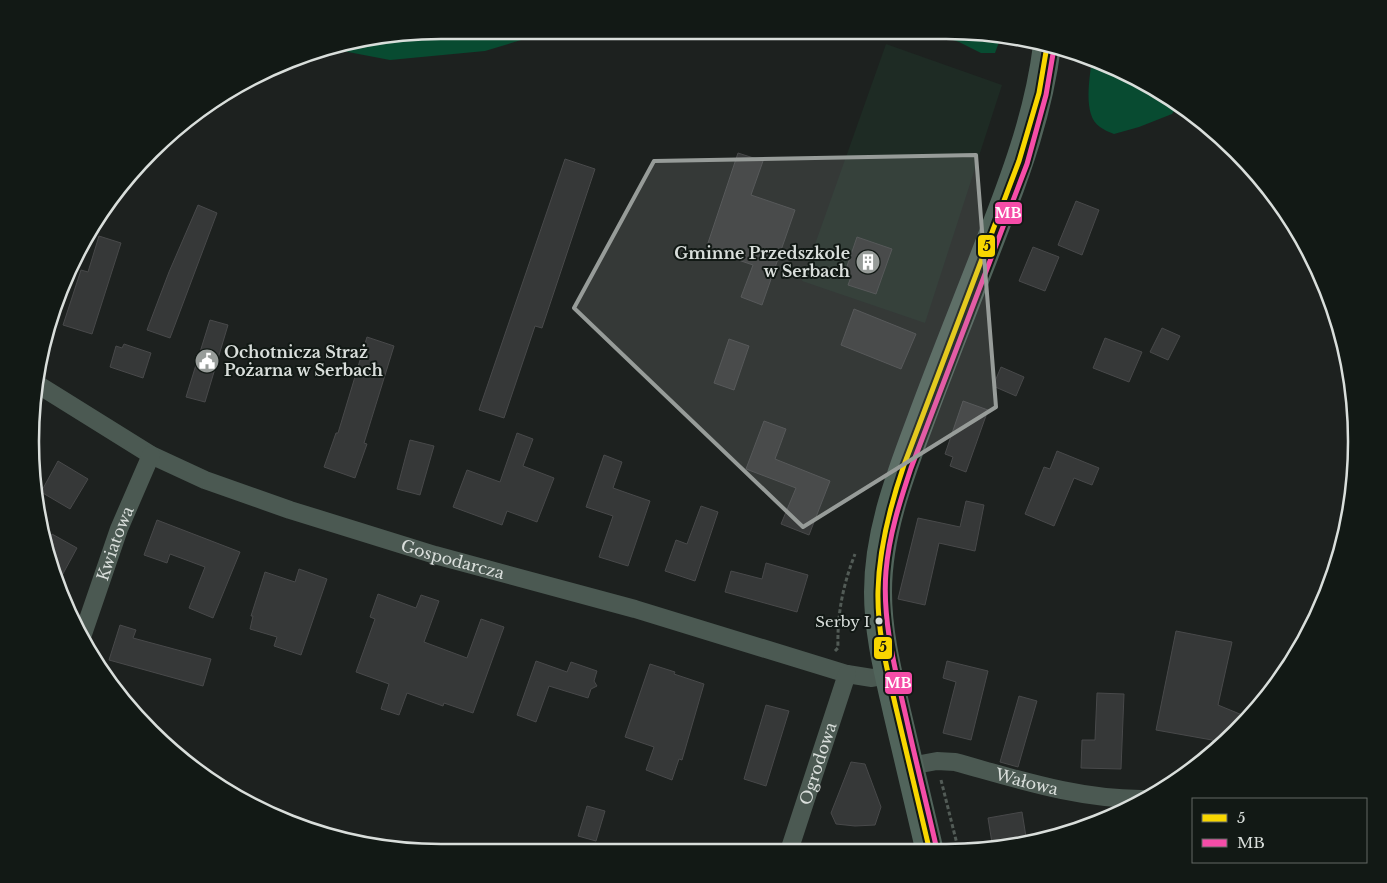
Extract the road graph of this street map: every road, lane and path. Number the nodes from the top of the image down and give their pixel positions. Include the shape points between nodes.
1 (1046, 52) edge
2 (42, 387) edge
3 (151, 455) junction
4 (85, 629) edge
5 (847, 674) junction
6 (888, 675) junction
7 (937, 761) junction
8 (910, 766) junction
9 (1131, 799) edge
10 (791, 844) edge
11 (928, 844) edge
12 (957, 844) edge

1 - 6 main road via 1031,126 1008,195 925,407 889,513 881,550 878,591 879,627
2 - 3 street, Gospodarcza
3 - 4 street, Kwiatowa via 119,529
3 - 5 street, Gospodarcza via 204,480 290,510
5 - 6 street, Gospodarcza via 872,678
5 - 10 street, Ogrodowa
6 - 8 main road
7 - 8 street, Wałowa
7 - 9 street, Wałowa via 955,762 1066,792
7 - 12 path
8 - 11 main road

